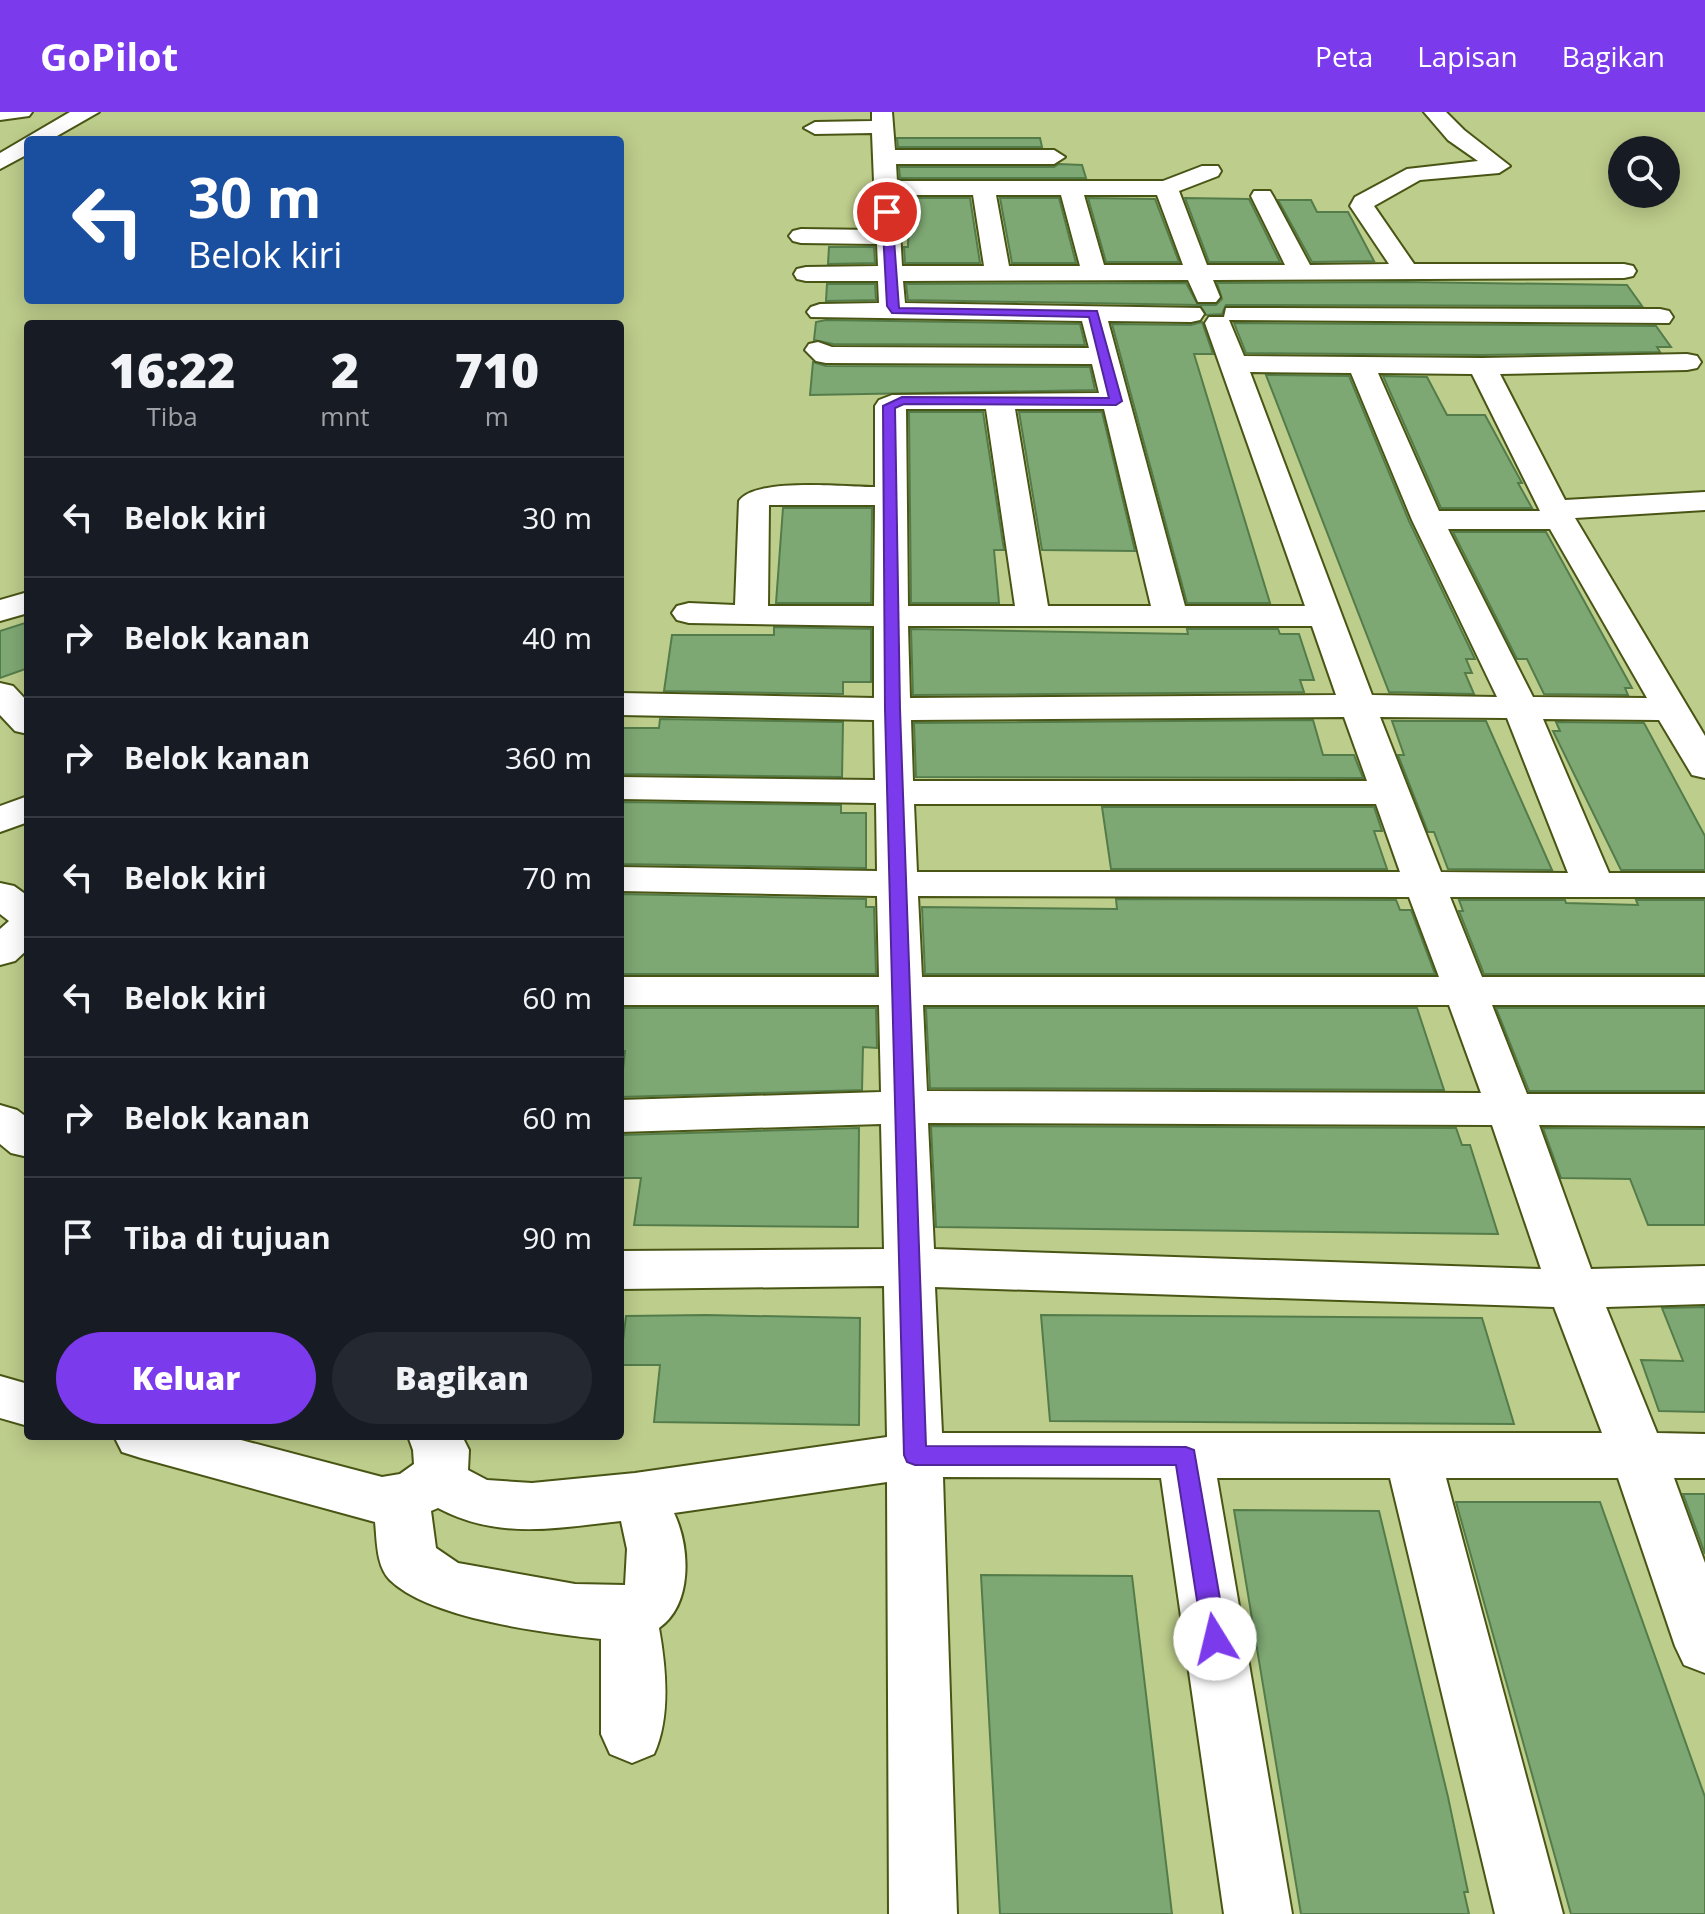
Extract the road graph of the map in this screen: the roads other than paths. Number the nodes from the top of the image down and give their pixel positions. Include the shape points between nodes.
1 (22, 112) edge
2 (88, 112) edge
3 (1434, 112) edge
4 (0, 114) edge
5 (886, 125) edge
6 (815, 128) dead end
7 (41, 136) edge
8 (24, 147) edge
9 (884, 157) junction
10 (1069, 157) dead end
11 (0, 162) edge
12 (1210, 171) dead end
13 (886, 188) junction
14 (983, 188) junction
15 (1071, 188) junction
16 (1166, 188) junction
17 (1262, 196) dead end
18 (801, 236) dead end
19 (888, 237) junction
20 (1406, 271) junction
21 (1624, 271) dead end
22 (1198, 272) junction
23 (1301, 272) junction
24 (998, 273) junction
25 (1094, 273) junction
26 (806, 274) dead end
27 (890, 274) junction
28 (895, 311) junction
29 (820, 312) dead end
30 (1093, 313) junction
31 (1214, 314) junction
32 (1660, 317) dead end
33 (818, 350) dead end
34 (1104, 356) junction
35 (1687, 362) dead end
36 (1234, 364) junction
37 (1361, 365) junction
38 (1482, 366) junction
39 (999, 401) junction
40 (1116, 401) junction
41 (889, 496) junction
42 (1705, 501) edge
43 (1558, 515) junction
44 (1428, 520) junction
45 (24, 603) edge
46 (0, 611) edge
47 (689, 613) dead end
48 (751, 616) junction
49 (1327, 616) junction
50 (893, 617) junction
51 (1033, 617) junction
52 (1171, 617) junction
53 (24, 685) edge
54 (0, 693) edge
55 (624, 704) edge
56 (1358, 706) junction
57 (892, 709) junction
58 (1521, 709) junction
59 (1669, 709) junction
60 (24, 719) edge
61 (1705, 767) edge
62 (624, 788) edge
63 (894, 792) junction
64 (1393, 793) junction
65 (24, 810) edge
66 (0, 820) edge
67 (624, 879) edge
68 (897, 884) junction
69 (1593, 884) junction
70 (1427, 885) junction
71 (1705, 885) edge
72 (0, 895) edge
73 (24, 912) edge
74 (24, 930) edge
75 (0, 952) edge
76 (901, 990) junction
77 (624, 991) edge
78 (1466, 991) junction
79 (1705, 991) edge
80 (905, 1107) junction
81 (1509, 1107) junction
82 (1705, 1110) edge
83 (624, 1116) edge
84 (909, 1267) junction
85 (624, 1270) edge
86 (1705, 1285) edge
87 (1573, 1289) junction
88 (173, 1440) edge
89 (212, 1445) edge
90 (915, 1455) junction
91 (1186, 1456) junction
92 (1412, 1456) junction
93 (1705, 1456) edge
94 (1639, 1457) junction
95 (424, 1472) edge
96 (635, 1496) junction
97 (625, 1613) junction
98 (1705, 1646) edge
99 (632, 1734) dead end
100 (923, 1914) edge
101 (1258, 1914) edge
102 (1529, 1914) edge

1 - 4 street
2 - 7 street
3 - 20 street via 1499,166 1415,174 1363,202
5 - 6 street
5 - 9 street
8 - 11 street
9 - 10 street
9 - 13 street
12 - 16 street
13 - 14 street
13 - 19 street
14 - 15 street
14 - 24 street
15 - 16 street
15 - 25 street
16 - 22 street
17 - 23 street
18 - 19 street
19 - 27 street
20 - 21 street
20 - 23 street
22 - 23 street
22 - 25 street
22 - 31 street
24 - 25 street
24 - 27 street
26 - 27 street
27 - 28 street
28 - 29 street
28 - 30 street
30 - 31 street
30 - 34 street
31 - 32 street
31 - 36 street
33 - 34 street via 826,355
34 - 40 street
35 - 38 street
36 - 37 street
36 - 49 street
37 - 38 street
37 - 44 street
38 - 43 street
39 - 40 street
39 - 41 street via 902,401 889,406
39 - 51 street
40 - 52 street
41 - 48 street via 765,496 754,501
41 - 50 street
42 - 43 street
43 - 44 street
43 - 59 street
44 - 58 street
45 - 46 street
47 - 48 street
48 - 50 street
49 - 52 street
49 - 56 street
50 - 51 street
50 - 57 street
51 - 52 street
53 - 54 street
54 - 60 street
55 - 57 street
56 - 57 street
56 - 58 street
56 - 64 street
57 - 63 street
58 - 59 street
58 - 69 street
59 - 61 street
62 - 63 street
63 - 64 street
63 - 68 street
64 - 70 street
65 - 66 street
67 - 68 street
68 - 70 street
68 - 76 street
69 - 70 street
69 - 71 street
70 - 78 street
72 - 73 street
74 - 75 street
76 - 77 street
76 - 78 street
76 - 80 street
78 - 79 street
78 - 81 street
80 - 81 street
80 - 83 street
80 - 84 street
81 - 82 street
81 - 87 street
84 - 85 street
84 - 87 street
84 - 90 street
86 - 87 street
87 - 94 street
88 - 89 street
89 - 95 street via 361,1496
90 - 91 street
90 - 96 street
90 - 100 street
91 - 92 street
91 - 101 street
92 - 94 street
92 - 102 street
93 - 94 street
94 - 98 street
95 - 96 street via 479,1503 532,1507
95 - 97 street via 409,1561 434,1579 453,1587 609,1615
96 - 97 street via 650,1517 658,1549 651,1599
97 - 99 street via 633,1662

